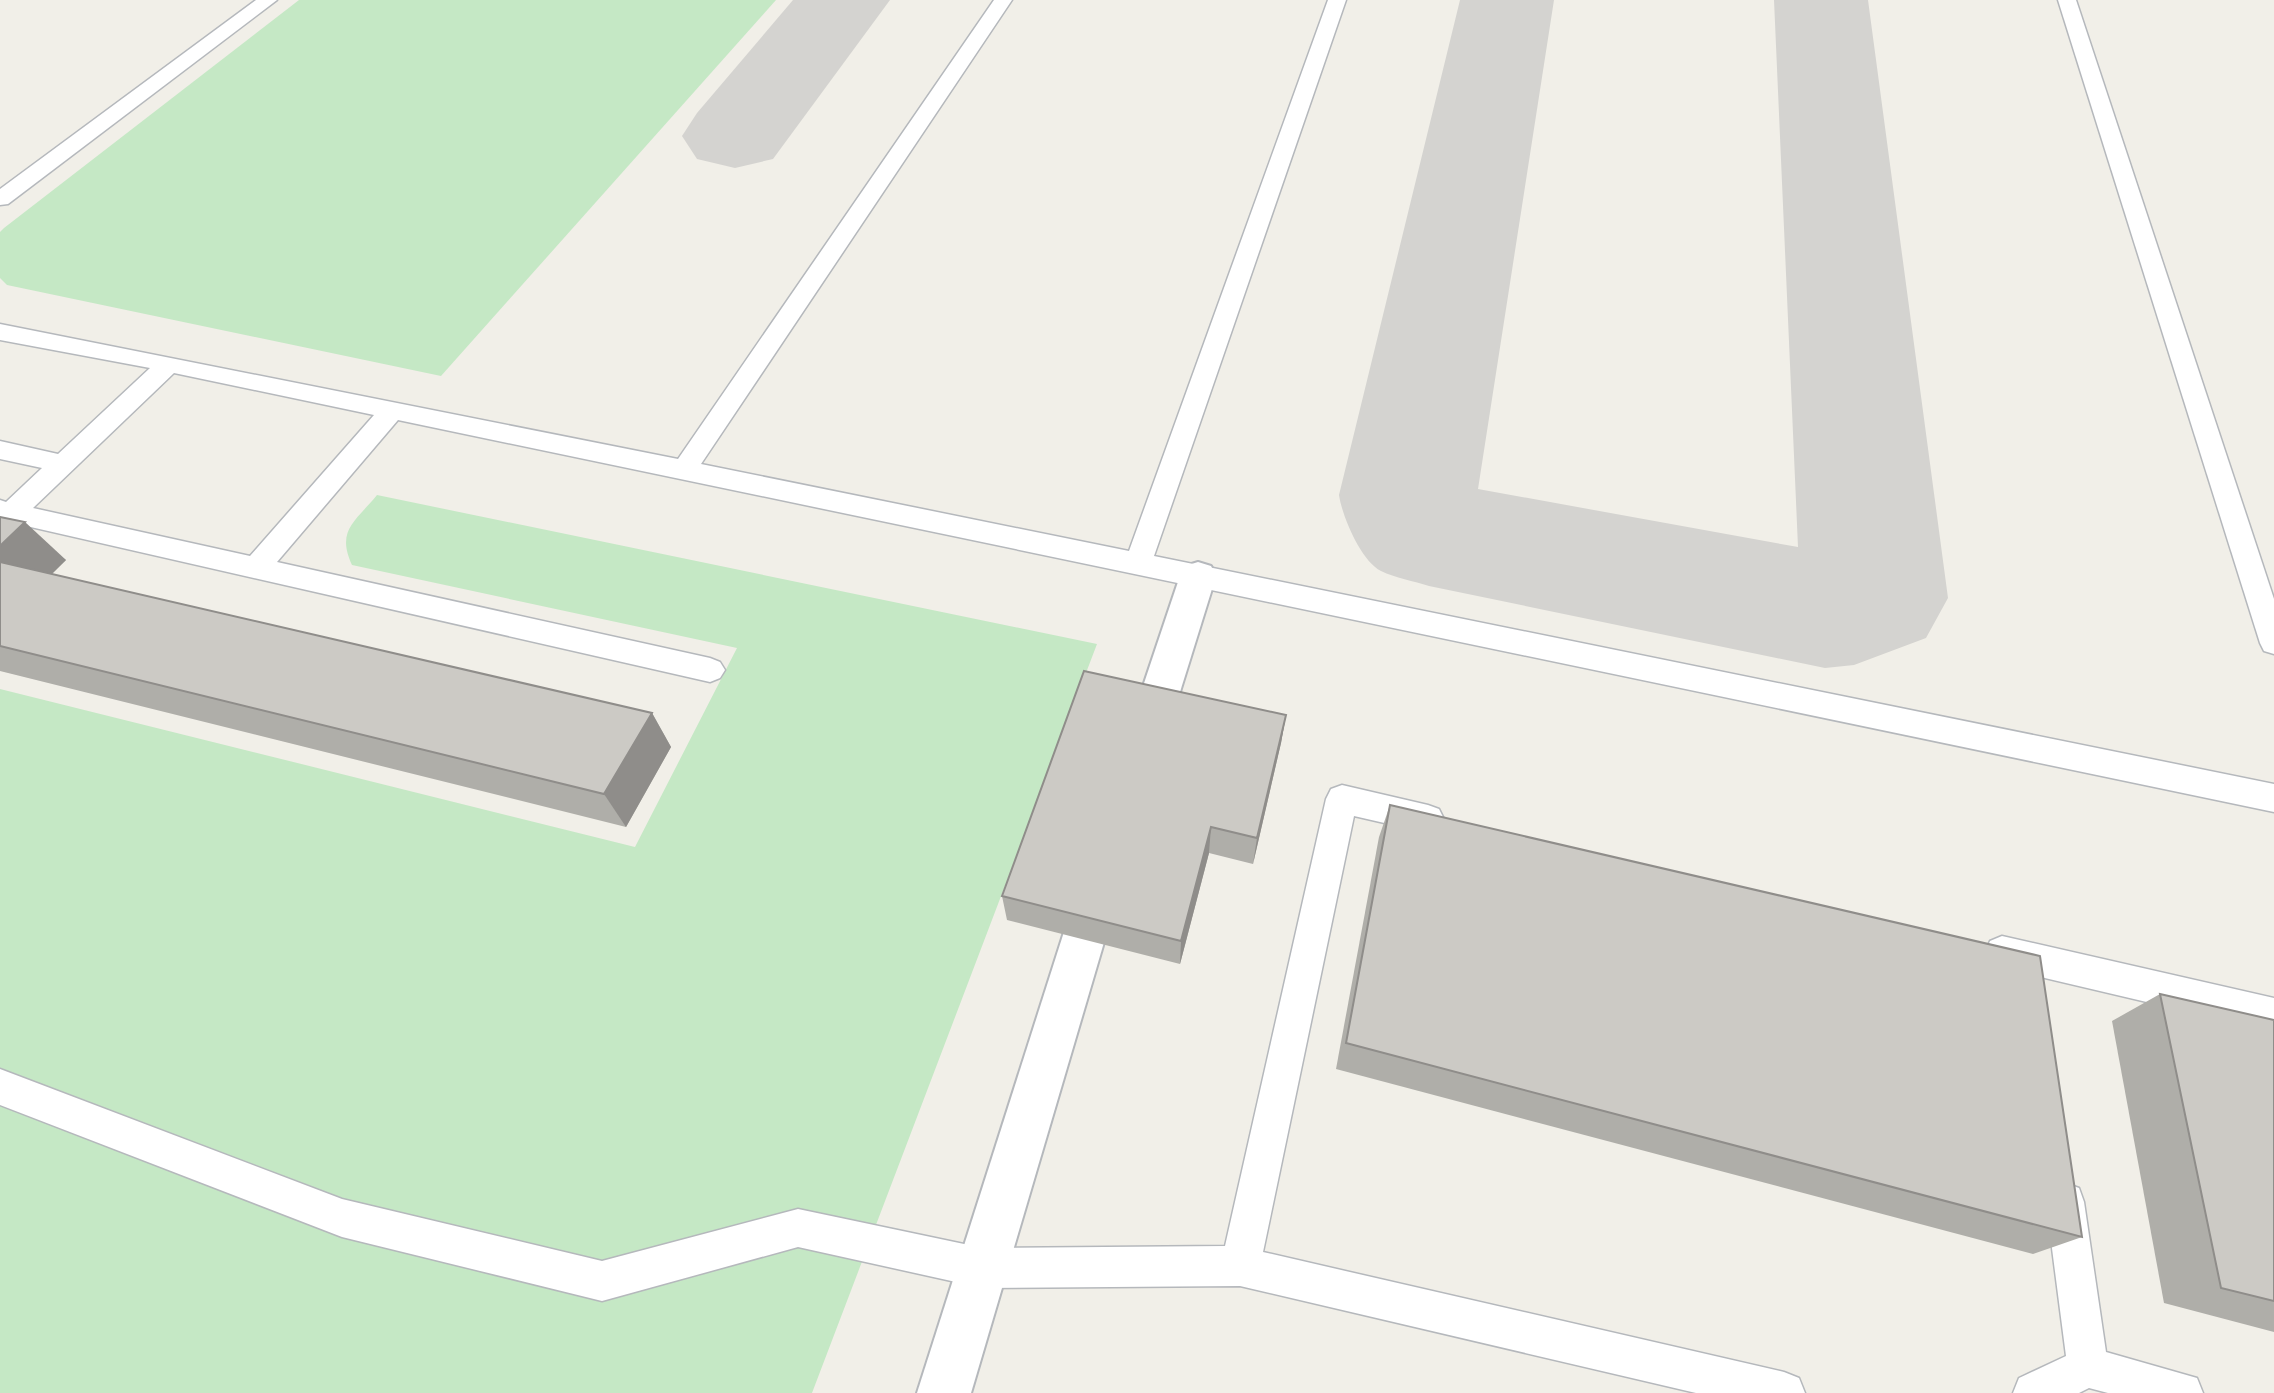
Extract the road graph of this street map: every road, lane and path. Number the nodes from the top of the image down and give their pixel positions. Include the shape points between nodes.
1 (268, 0) edge
2 (1003, 0) edge
3 (1337, 0) edge
4 (2067, 0) edge
5 (0, 198) edge
6 (0, 332) edge
7 (169, 364) junction
8 (393, 410) junction
9 (0, 450) edge
10 (63, 464) junction
11 (684, 470) junction
12 (6, 511) edge
13 (1138, 564) junction
14 (255, 568) junction
15 (1198, 576) junction
16 (2274, 643) edge
17 (710, 670) dead end
18 (1136, 769) edge
19 (2274, 798) edge
20 (1464, 827) edge
21 (1111, 847) edge
22 (1976, 946) edge
23 (2030, 959) junction
24 (2036, 1000) edge
25 (2274, 1016) edge
26 (0, 1087) edge
27 (2059, 1163) edge
28 (1240, 1266) junction
29 (983, 1268) junction
30 (2088, 1367) junction
31 (944, 1393) edge
32 (1784, 1393) edge
33 (2034, 1393) edge
34 (2182, 1393) edge

1 - 5 lane
2 - 11 lane
3 - 13 lane
4 - 16 lane
6 - 7 lane
7 - 8 lane
7 - 10 lane
8 - 11 lane
8 - 14 lane
9 - 10 lane
10 - 12 lane
11 - 13 lane
12 - 14 lane
13 - 15 lane
14 - 17 lane
15 - 18 street
15 - 19 lane
20 - 28 lane via 1342,799
21 - 29 street
22 - 23 lane
23 - 24 lane
23 - 25 lane
26 - 29 lane via 342,1218 602,1281 798,1228
27 - 30 lane
28 - 29 lane
28 - 32 lane
29 - 31 street
30 - 33 lane
30 - 34 lane

